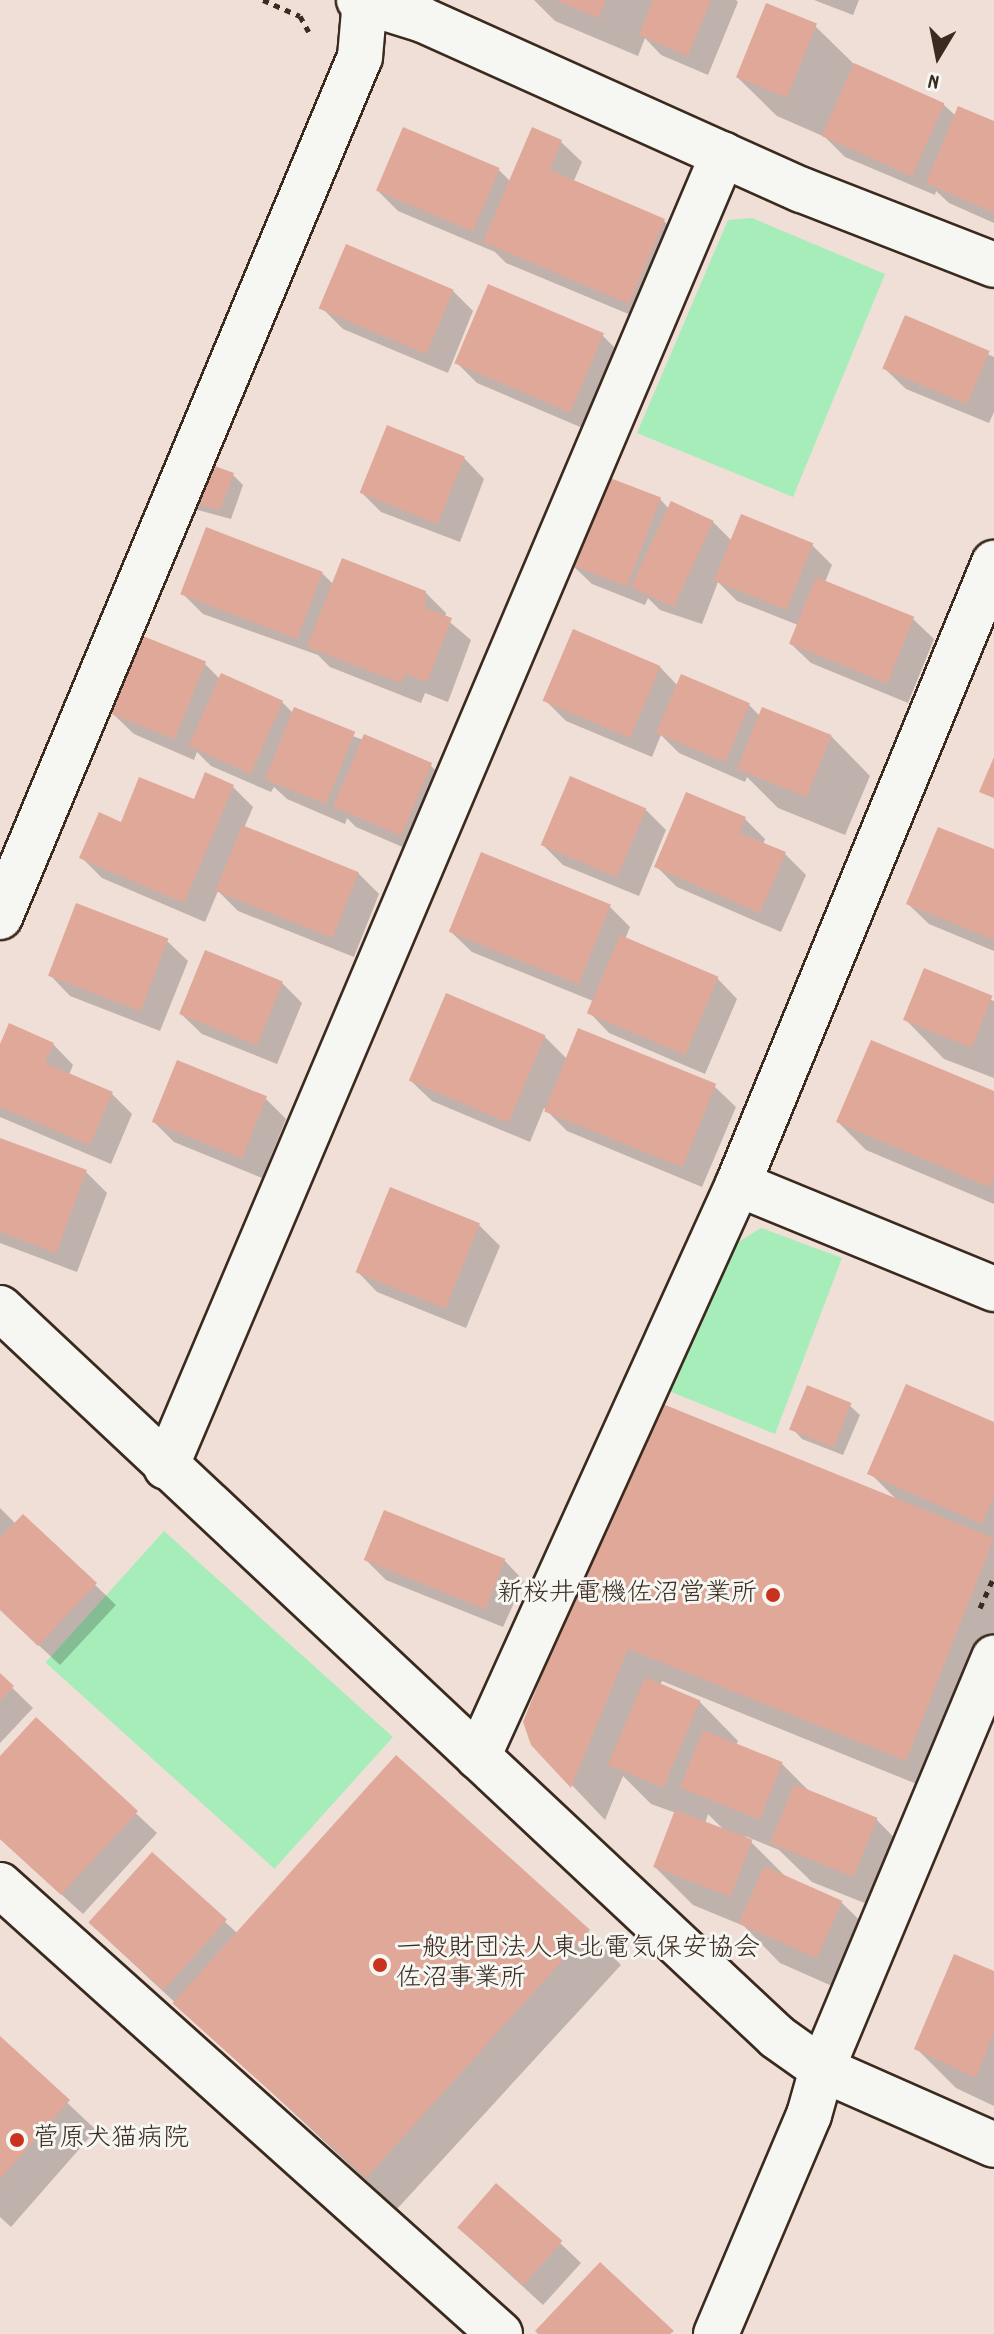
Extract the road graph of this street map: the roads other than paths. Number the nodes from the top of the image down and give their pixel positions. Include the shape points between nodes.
1 (363, 0) edge
2 (723, 154) junction
3 (994, 265) edge
4 (994, 563) edge
5 (0, 917) edge
6 (738, 1184) junction
7 (994, 1289) edge
8 (0, 1308) edge
9 (166, 1467) junction
10 (994, 1658) edge
11 (478, 1757) junction
12 (0, 1885) edge
13 (822, 2069) junction
14 (994, 2145) edge
15 (500, 2334) edge
16 (716, 2334) edge

1 - 2 street via 423,20
1 - 5 street via 360,57
2 - 3 street
2 - 9 street
4 - 6 street
6 - 7 street
6 - 11 street
8 - 9 street
9 - 11 street
10 - 13 street
11 - 13 street via 777,2037
12 - 15 street
13 - 14 street
13 - 16 street via 809,2115

